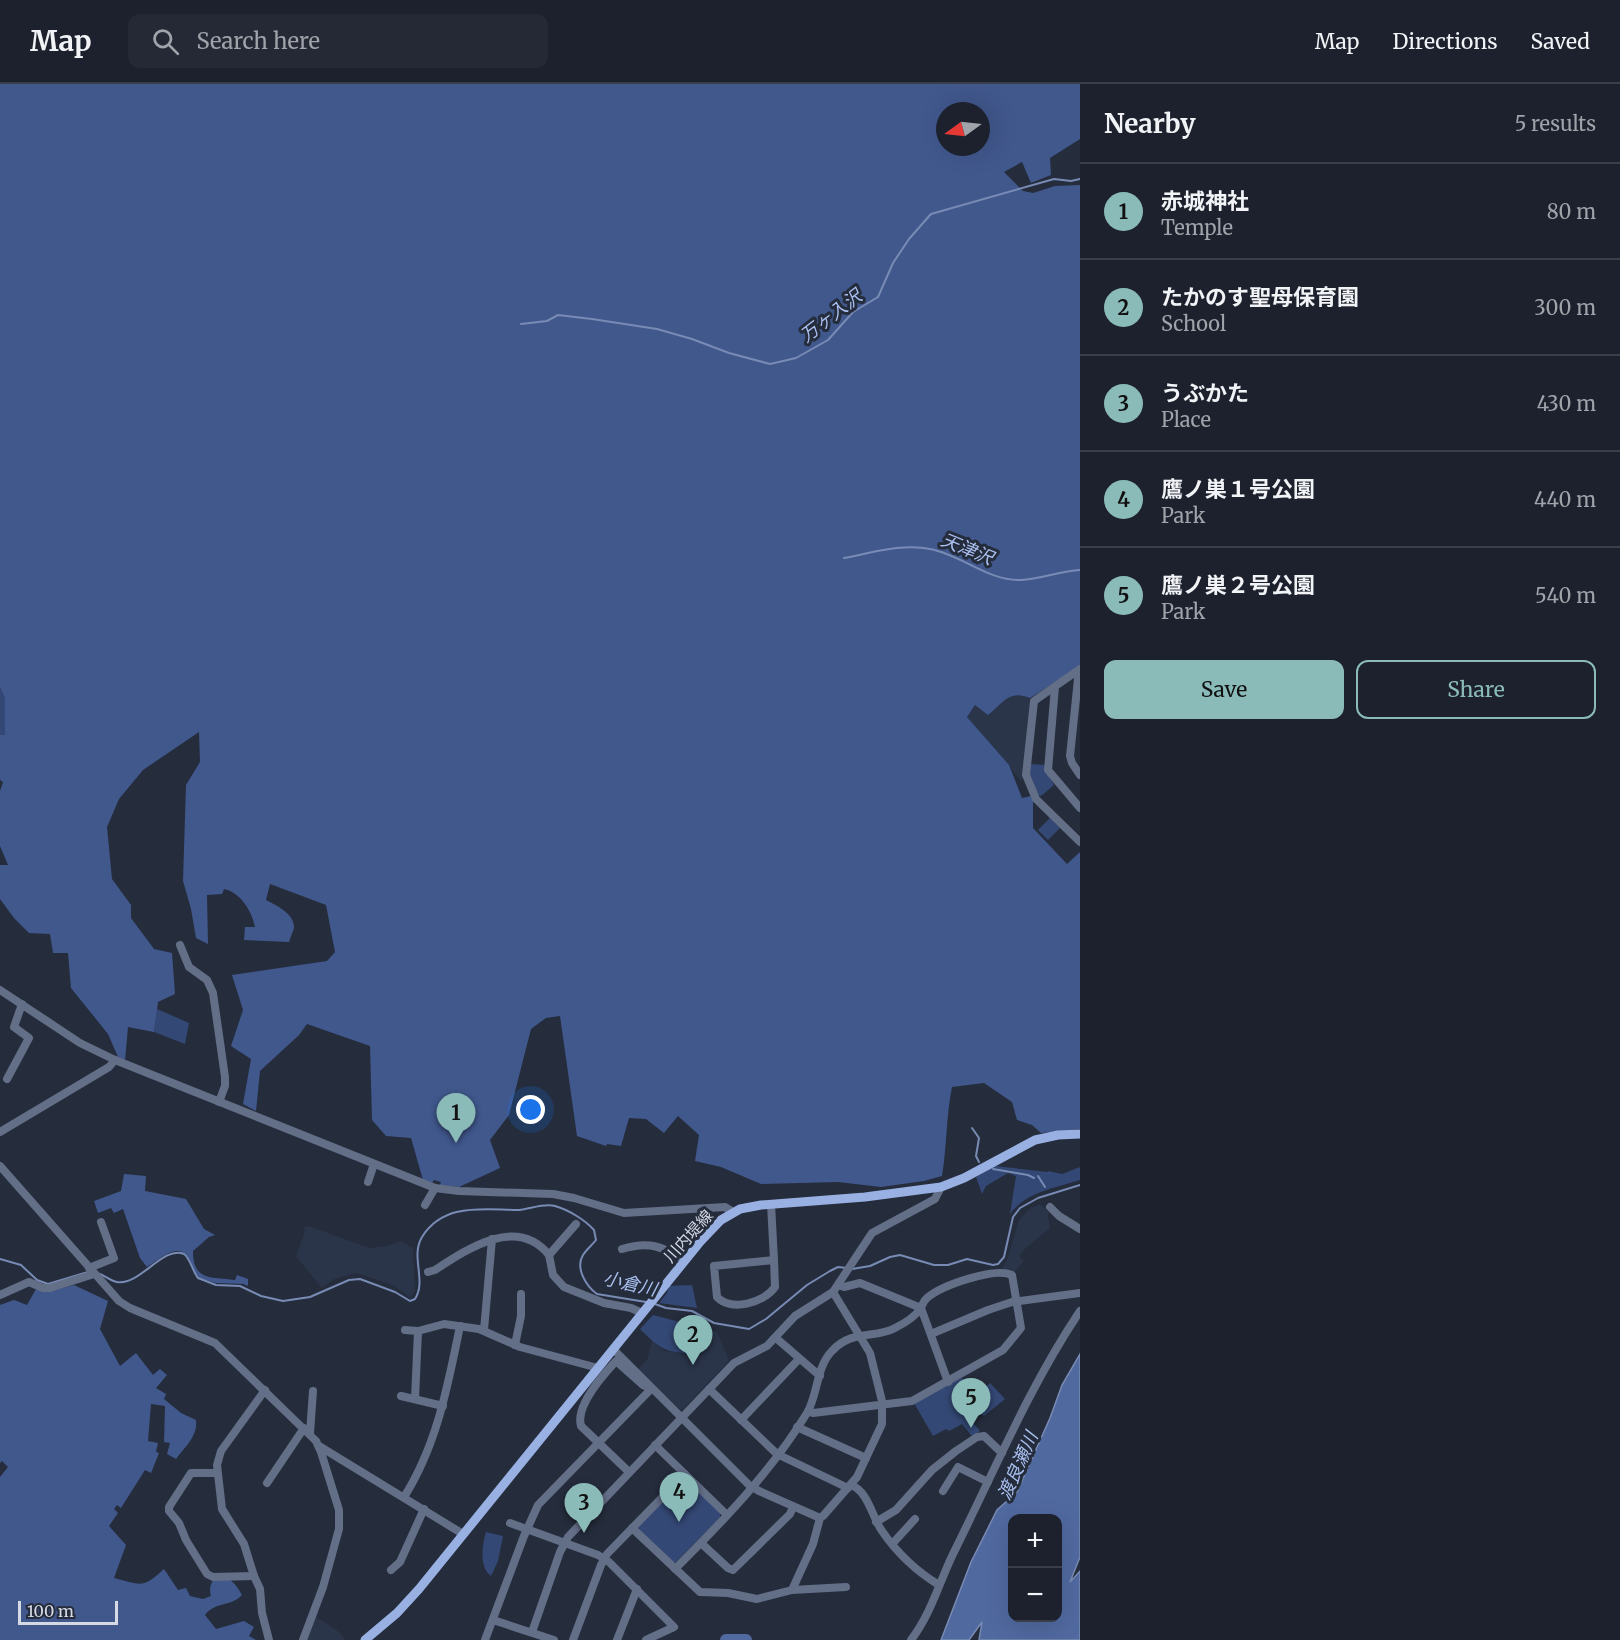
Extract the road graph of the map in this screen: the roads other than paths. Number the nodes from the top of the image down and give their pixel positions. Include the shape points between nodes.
1 (1078, 671) edge
2 (1055, 687) junction
3 (1080, 775) edge
4 (1080, 808) edge
5 (1080, 842) edge
6 (180, 945) dead end
7 (0, 990) edge
8 (22, 1004) junction
9 (115, 1060) junction
10 (7, 1079) dead end
11 (219, 1102) junction
12 (0, 1132) edge
13 (1080, 1134) edge
14 (374, 1164) junction
15 (0, 1166) edge
16 (368, 1182) dead end
17 (941, 1187) junction
18 (435, 1188) junction
19 (771, 1204) junction
20 (425, 1205) dead end
21 (1050, 1208) dead end
22 (733, 1212) junction
23 (101, 1222) dead end
24 (576, 1224) dead end
25 (1080, 1229) edge
26 (492, 1239) junction
27 (622, 1249) dead end
28 (549, 1255) junction
29 (685, 1260) junction
30 (774, 1260) junction
31 (92, 1271) junction
32 (428, 1272) dead end
33 (836, 1288) junction
34 (1080, 1293) edge
35 (521, 1294) dead end
36 (0, 1295) edge
37 (1018, 1300) junction
38 (647, 1306) junction
39 (921, 1308) junction
40 (1080, 1311) edge
41 (460, 1326) junction
42 (405, 1330) dead end
43 (484, 1330) junction
44 (418, 1331) junction
45 (931, 1334) junction
46 (859, 1335) junction
47 (776, 1338) junction
48 (515, 1345) junction
49 (613, 1349) junction
50 (799, 1359) junction
51 (598, 1368) junction
52 (820, 1376) junction
53 (948, 1382) junction
54 (651, 1389) junction
55 (709, 1389) junction
56 (265, 1390) junction
57 (313, 1391) dead end
58 (400, 1395) dead end
59 (415, 1399) junction
60 (882, 1405) junction
61 (443, 1406) junction
62 (808, 1411) junction
63 (681, 1418) junction
64 (741, 1420) junction
65 (798, 1427) junction
66 (307, 1430) junction
67 (598, 1443) junction
68 (655, 1445) junction
69 (319, 1446) junction
70 (1002, 1453) junction
71 (777, 1454) junction
72 (867, 1458) junction
73 (629, 1472) junction
74 (217, 1473) junction
75 (685, 1474) junction
76 (988, 1482) junction
77 (267, 1483) dead end
78 (850, 1486) junction
79 (753, 1488) junction
80 (943, 1491) dead end
81 (404, 1497) junction
82 (794, 1507) junction
83 (424, 1509) junction
84 (727, 1515) junction
85 (820, 1518) junction
86 (915, 1518) dead end
87 (876, 1522) junction
88 (510, 1523) dead end
89 (632, 1528) junction
90 (527, 1529) junction
91 (464, 1534) junction
92 (564, 1542) junction
93 (701, 1543) junction
94 (893, 1543) junction
95 (604, 1558) junction
96 (675, 1569) junction
97 (391, 1570) dead end
98 (254, 1576) junction
99 (939, 1585) junction
100 (846, 1587) dead end
101 (637, 1589) junction
102 (792, 1590) junction
103 (493, 1620) junction
104 (532, 1632) junction
105 (269, 1640) edge
106 (303, 1640) edge
107 (365, 1640) edge
108 (485, 1640) edge
109 (554, 1640) edge
110 (573, 1640) edge
111 (617, 1640) edge
112 (646, 1640) edge
113 (911, 1640) edge

1 - 2 street
1 - 3 street via 1070,756
2 - 4 street via 1048,770
2 - 5 street via 1034,701 1026,775 1036,799
6 - 11 street via 189,966 204,977 213,993 225,1077
7 - 8 street
8 - 9 street via 80,1043
8 - 10 street via 14,1027 29,1038
9 - 11 street
9 - 12 street
11 - 14 street
13 - 17 main road, 川内堤線 via 1035,1140
14 - 16 street
14 - 18 street
15 - 31 street
17 - 19 main road, 川内堤線
17 - 33 street via 935,1199 872,1233
18 - 20 street
18 - 22 street via 553,1194 624,1213 725,1207
19 - 22 main road, 川内堤線
19 - 30 street
21 - 25 street
22 - 29 main road, 川内堤線 via 711,1229
23 - 31 street via 114,1258
24 - 28 street
26 - 28 street via 526,1238
26 - 32 street
26 - 43 street
27 - 29 street via 647,1244
28 - 38 street via 552,1272 561,1285 604,1303 631,1308
29 - 38 main road, 川内堤線
30 - 30 street via 775,1287 759,1301 730,1304 717,1297 714,1266
31 - 36 street via 50,1288 29,1282
31 - 56 street via 124,1305 214,1343
33 - 39 street via 860,1282
33 - 46 street
33 - 47 street via 795,1316
34 - 37 street
35 - 48 street
37 - 39 street via 1014,1278 1001,1273 976,1276 950,1286 927,1298
37 - 45 street
37 - 53 street via 1021,1328 1007,1346
38 - 49 main road, 川内堤線
39 - 45 street
39 - 46 street via 893,1329
40 - 70 street via 1037,1380
41 - 43 street
41 - 44 street via 438,1324
41 - 61 street
42 - 44 street
43 - 48 street
44 - 59 street
45 - 53 street
46 - 52 street via 832,1350
46 - 60 street via 871,1357
47 - 50 street
47 - 55 street via 734,1363
48 - 51 street
49 - 51 main road, 川内堤線
49 - 54 street
50 - 52 street
50 - 64 street
51 - 91 main road, 川内堤線
52 - 62 street
53 - 60 street via 909,1402
54 - 63 street
54 - 67 street
54 - 67 street via 616,1361 588,1396 580,1419 581,1426
55 - 63 street
55 - 64 street
56 - 66 street
56 - 74 street via 221,1451
57 - 66 street
58 - 59 street
59 - 61 street
60 - 62 street
60 - 72 street via 882,1424
61 - 81 street via 429,1448
62 - 65 street
63 - 68 street
63 - 79 street
64 - 71 street
65 - 71 street
65 - 72 street
66 - 69 street
66 - 77 street
67 - 73 street
67 - 90 street via 538,1505
68 - 73 street
68 - 75 street
69 - 81 street
69 - 106 street via 339,1510 339,1529
70 - 76 street
70 - 87 street via 984,1436 977,1437 932,1470 903,1503
71 - 78 street
71 - 79 street
72 - 78 street
73 - 92 street
74 - 98 street via 222,1509 244,1544
74 - 98 street via 191,1473 169,1511 207,1574
75 - 84 street
75 - 89 street
76 - 80 street via 958,1467
76 - 99 street
78 - 85 street
78 - 87 street via 861,1491
79 - 82 street
79 - 84 street
81 - 83 street
82 - 85 street
82 - 93 street via 733,1570
83 - 91 street
83 - 97 street via 400,1562
84 - 93 street
85 - 102 street
86 - 94 street
87 - 94 street
88 - 90 street
89 - 95 street
89 - 96 street
90 - 92 street
90 - 103 street
91 - 107 main road, 川内堤線 via 400,1610
92 - 95 street
92 - 104 street
93 - 96 street
94 - 99 street via 911,1566
95 - 101 street
95 - 110 street
96 - 102 street via 700,1592 757,1599
98 - 105 street
99 - 113 street via 927,1617
100 - 102 street
101 - 111 street
101 - 112 street via 674,1627
103 - 104 street
103 - 108 street
104 - 109 street

